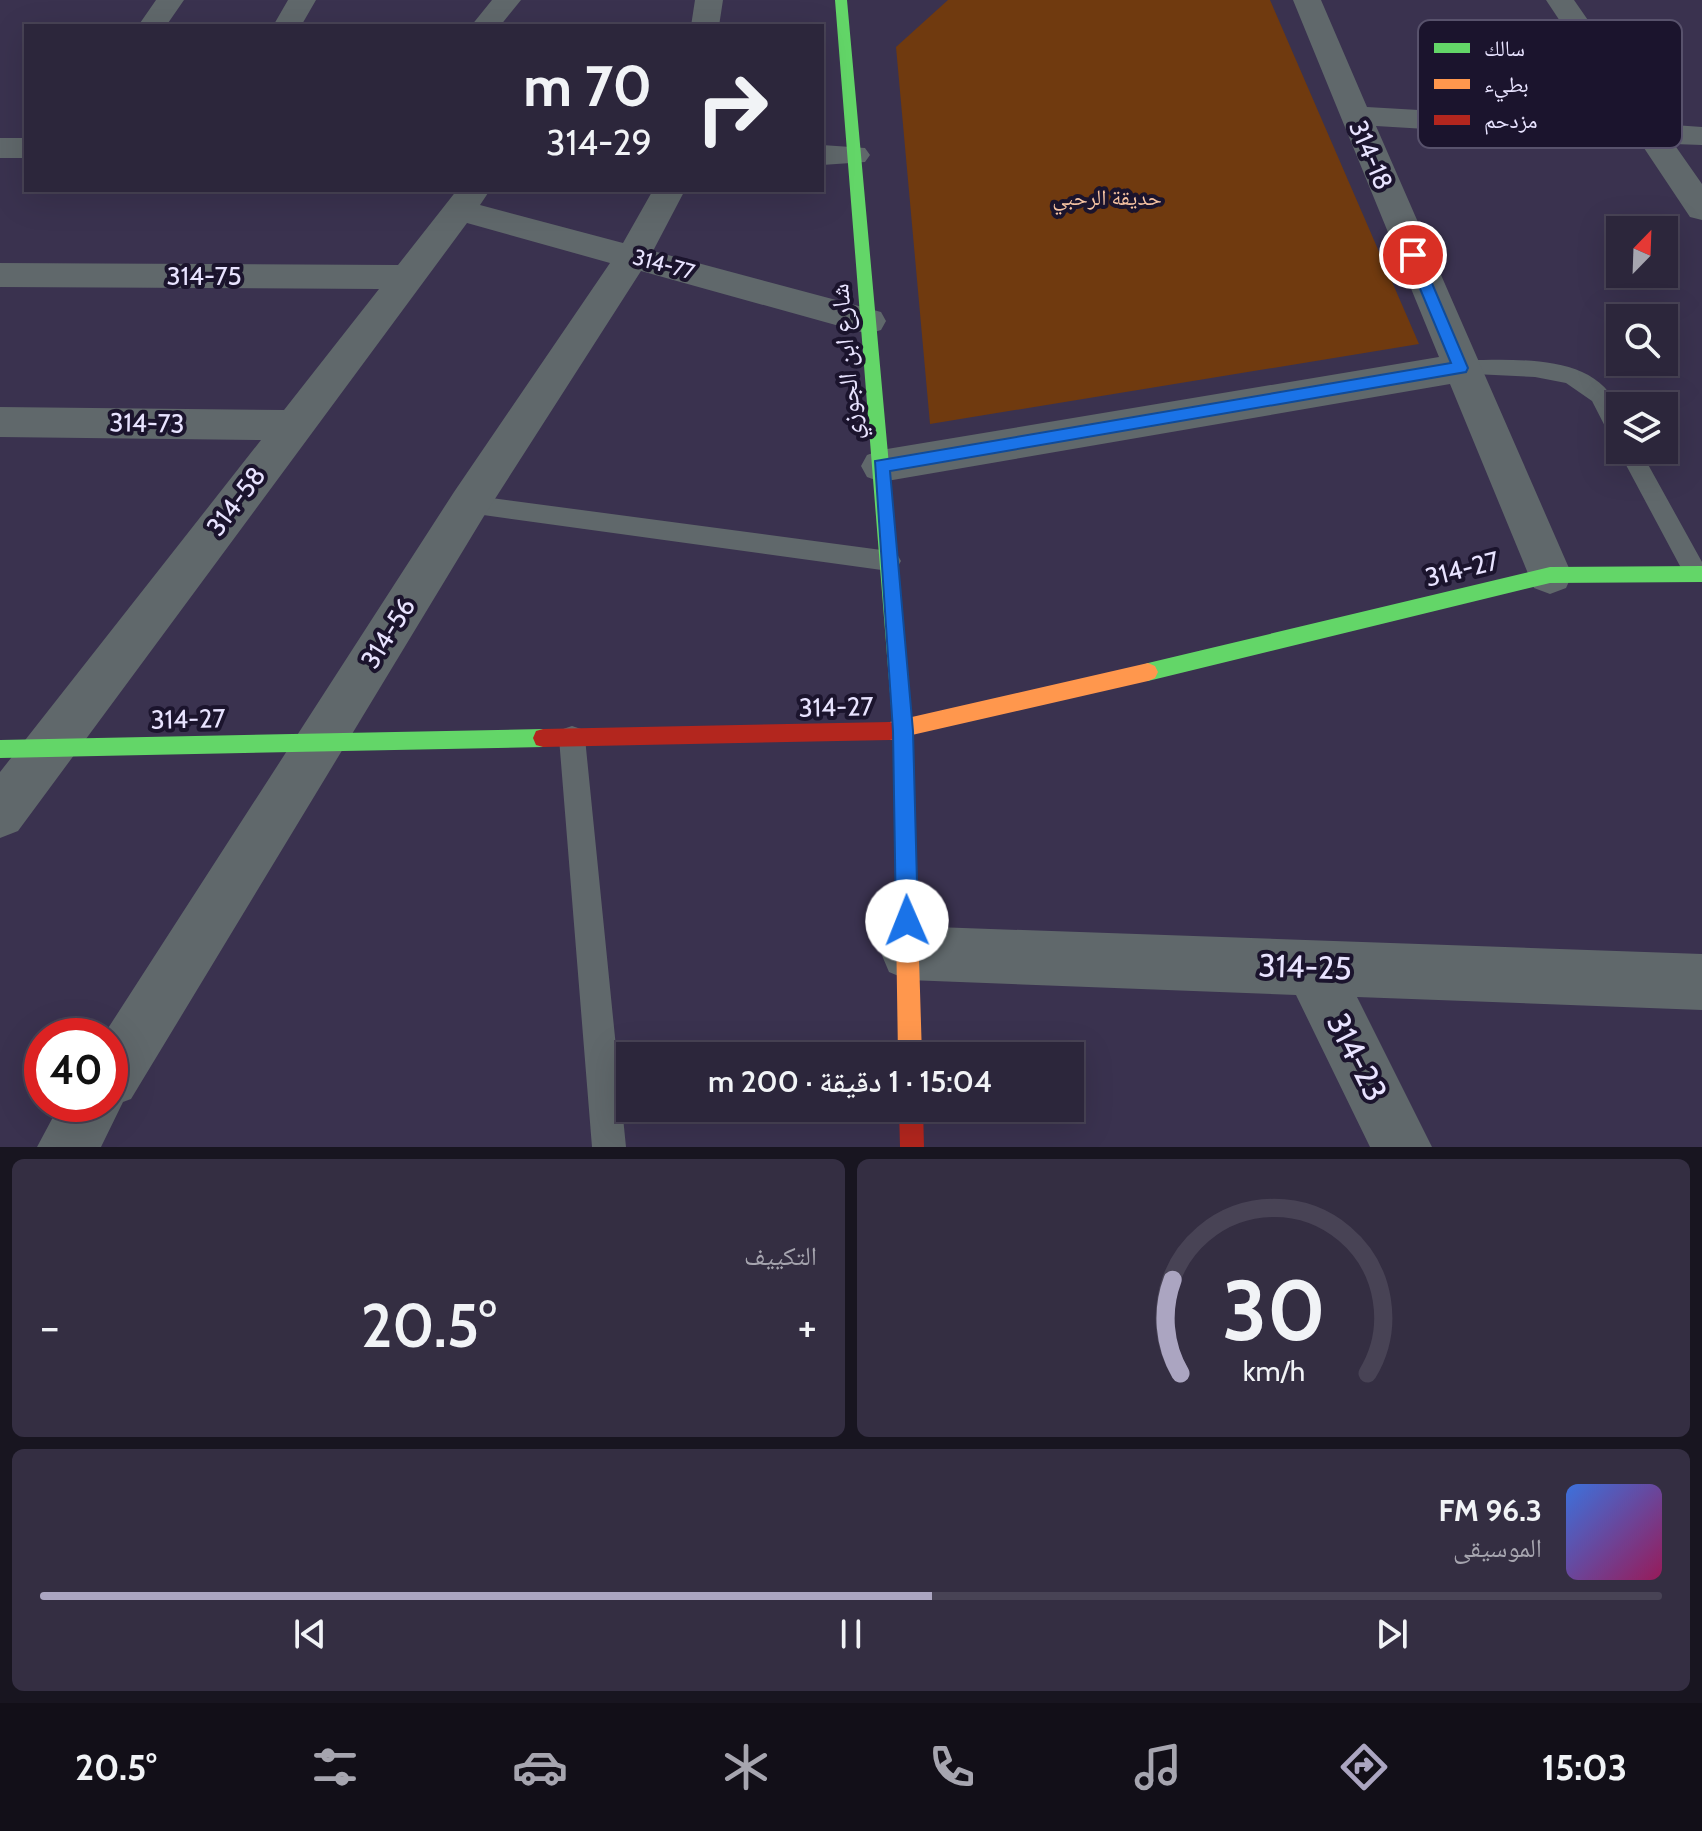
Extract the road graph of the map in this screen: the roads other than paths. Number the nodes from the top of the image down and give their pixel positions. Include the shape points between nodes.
1 (170, 0) edge
2 (302, 0) edge
3 (507, 0) edge
4 (709, 0) edge
5 (841, 0) edge
6 (1307, 0) edge
7 (1560, 0) edge
8 (1574, 20) edge
9 (153, 24) edge
10 (288, 24) edge
11 (487, 24) edge
12 (705, 24) edge
13 (1354, 115) junction
14 (1418, 119) edge
15 (1682, 135) edge
16 (1702, 136) edge
17 (0, 148) edge
18 (24, 148) edge
19 (1660, 148) edge
20 (824, 155) edge
21 (854, 155) junction
22 (668, 192) edge
23 (466, 200) edge
24 (1702, 209) edge
25 (633, 256) junction
26 (0, 275) edge
27 (407, 277) junction
28 (868, 321) junction
29 (1460, 368) junction
30 (1606, 408) edge
31 (0, 422) edge
32 (293, 425) junction
33 (1637, 464) edge
34 (881, 466) junction
35 (469, 504) junction
36 (889, 561) junction
37 (1699, 574) edge
38 (1550, 575) junction
39 (903, 731) junction
40 (572, 738) junction
41 (320, 743) junction
42 (50, 748) junction
43 (0, 749) edge
44 (0, 813) edge
45 (908, 953) junction
46 (1312, 967) junction
47 (1702, 982) edge
48 (910, 1042) edge
49 (128, 1049) edge
50 (83, 1122) edge
51 (911, 1122) edge
52 (67, 1147) edge
53 (609, 1147) edge
54 (912, 1147) edge
55 (1402, 1147) edge

1 - 9 street
2 - 10 street
3 - 11 street
4 - 12 street
5 - 21 street, شارع ابن الجوزي
6 - 13 street, 314-18
7 - 8 street
13 - 14 street
13 - 29 street, 314-18
15 - 16 street
17 - 18 street
19 - 24 street
20 - 21 street
21 - 28 street, شارع ابن الجوزي
22 - 25 street, 314-56
23 - 25 street, 314-77
23 - 27 street, 314-58
25 - 28 street, 314-77
25 - 35 street, 314-56
26 - 27 street, 314-75
27 - 32 street, 314-58
28 - 34 street, شارع ابن الجوزي
29 - 30 lane via 1561,372 1581,379
29 - 34 street
29 - 38 street, 314-18
31 - 32 street, 314-73
32 - 42 street, 314-58
33 - 37 lane
34 - 36 street, شارع ابن الجوزي
35 - 36 lane
35 - 41 street, 314-56
36 - 39 street, شارع ابن الجوزي
37 - 38 street, 314-27
38 - 39 street, 314-27
39 - 40 street, 314-27
39 - 45 street, شارع ابن الجوزي
40 - 41 street, 314-27
40 - 53 lane
41 - 42 street, 314-27
41 - 49 street, 314-56
42 - 43 street, 314-27
42 - 44 street, 314-58
45 - 46 street, 314-25
45 - 48 street, شارع ابن الجوزي
46 - 47 street, 314-25
46 - 55 street, 314-23
50 - 52 street
51 - 54 street

